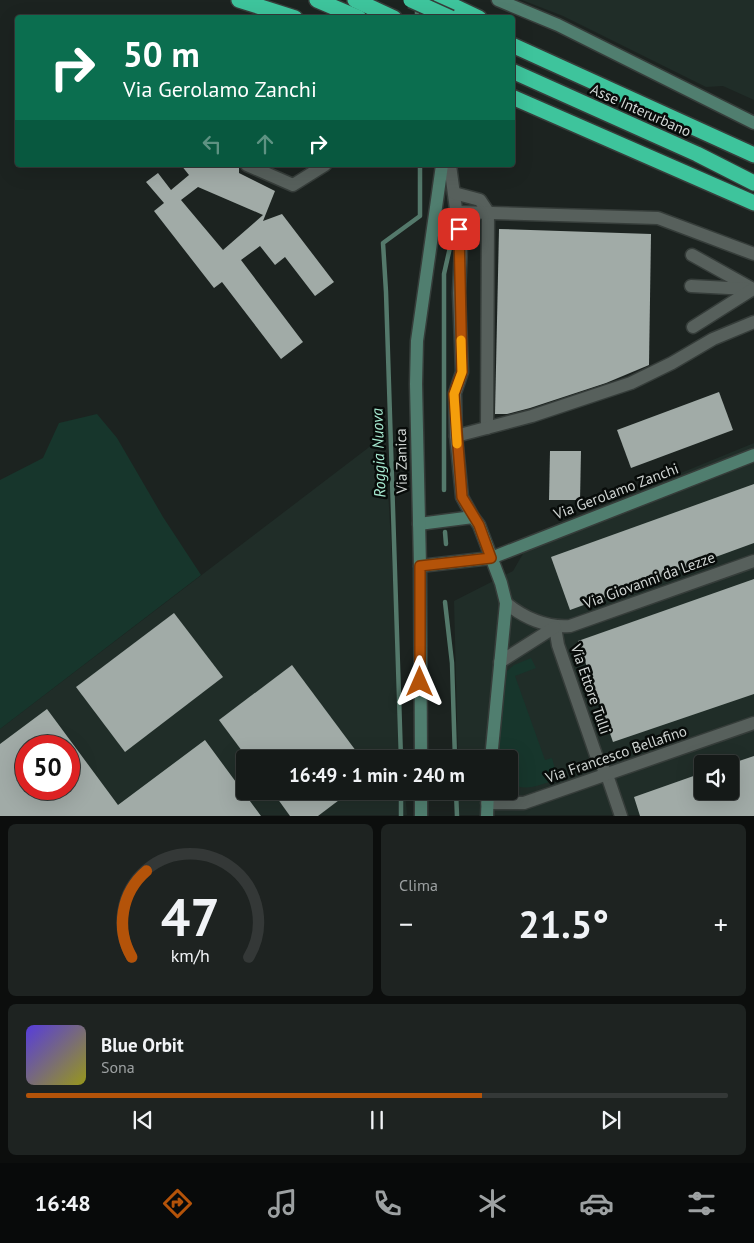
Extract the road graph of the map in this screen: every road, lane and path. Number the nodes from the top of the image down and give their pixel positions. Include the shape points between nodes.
1 (239, 0) edge
2 (317, 0) edge
3 (355, 0) edge
4 (411, 0) edge
5 (441, 0) edge
6 (498, 0) edge
7 (286, 15) edge
8 (352, 15) edge
9 (388, 15) edge
10 (444, 15) edge
11 (473, 15) edge
12 (515, 40) edge
13 (515, 46) edge
14 (543, 58) junction
15 (515, 72) edge
16 (515, 87) edge
17 (515, 98) edge
18 (754, 123) edge
19 (754, 155) edge
20 (252, 167) edge
21 (322, 167) edge
22 (442, 167) edge
23 (450, 167) edge
24 (754, 184) edge
25 (454, 193) junction
26 (754, 203) edge
27 (457, 212) junction
28 (488, 212) junction
29 (754, 254) edge
30 (692, 255) dead end
31 (691, 286) dead end
32 (753, 289) edge
33 (754, 322) edge
34 (693, 327) dead end
35 (487, 428) junction
36 (456, 436) junction
37 (754, 455) edge
38 (473, 517) junction
39 (419, 524) junction
40 (491, 558) junction
41 (754, 560) edge
42 (420, 566) junction
43 (506, 603) junction
44 (555, 627) junction
45 (500, 662) junction
46 (754, 723) edge
47 (420, 750) edge
48 (492, 750) edge
49 (607, 775) junction
50 (420, 800) edge
51 (487, 803) edge
52 (421, 816) edge
53 (621, 816) edge

1 - 7 highway
2 - 8 highway
3 - 9 highway
4 - 10 highway, bridge
5 - 11 highway
6 - 18 main road via 558,25
12 - 14 highway
13 - 14 highway, Asse Interurbano
14 - 19 highway, Asse Interurbano
15 - 24 highway, Asse Interurbano via 697,154
16 - 24 highway via 694,166
17 - 26 highway
20 - 21 street via 293,185
22 - 39 main road, Via Zanica via 417,341
23 - 25 street
25 - 27 street
25 - 28 street via 480,200
27 - 28 street
27 - 36 street via 461,246 462,372 454,394
28 - 29 street via 658,218
28 - 35 street
30 - 32 street
31 - 32 street
32 - 34 street
33 - 35 street via 631,383
35 - 36 street
36 - 38 street via 462,497
37 - 40 main road, Via Gerolamo Zanchi
38 - 39 main road
38 - 40 main road
39 - 42 main road, Via Zanica
40 - 42 main road, Via Gerolamo Zanchi
40 - 43 main road
41 - 44 street, Via Giovanni da Lezze via 570,626
42 - 47 main road, Via Zanica
43 - 44 street via 518,613
43 - 45 main road
44 - 45 street, Via Giovanni da Lezze
44 - 49 street, Via Ettore Tulli via 558,645 596,755
45 - 48 main road
46 - 49 street, Via Francesco Bellafino
49 - 51 street, Via Francesco Bellafino via 524,803
49 - 53 street, Via Ettore Tulli
50 - 52 main road

